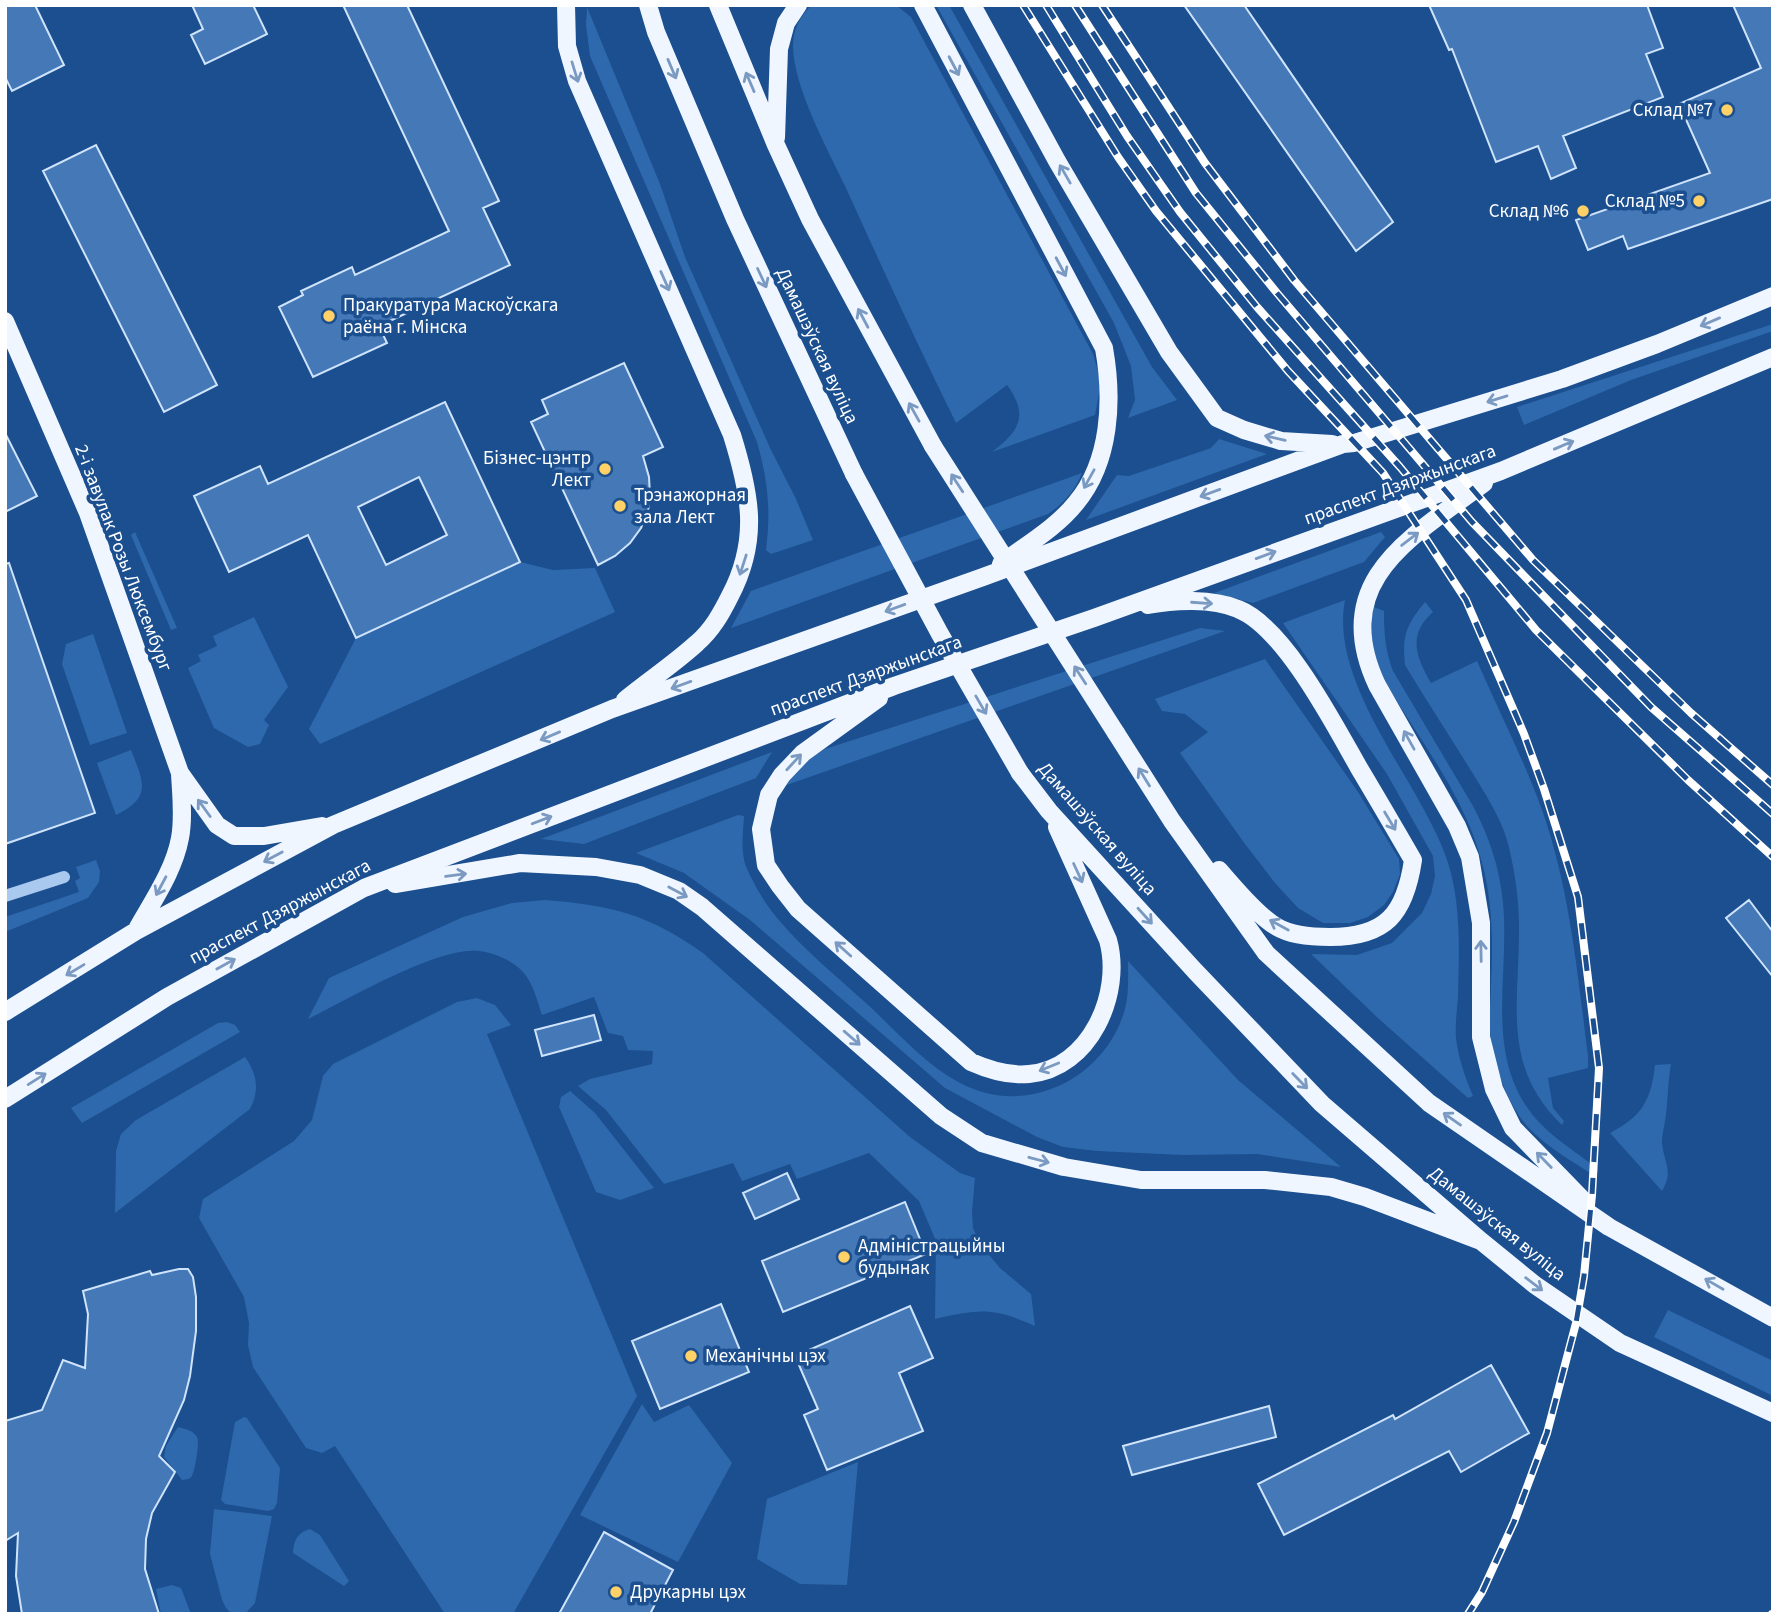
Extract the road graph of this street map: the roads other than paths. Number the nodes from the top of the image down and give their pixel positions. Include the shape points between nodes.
1 (566, 5) edge
2 (648, 5) edge
3 (718, 5) edge
4 (798, 5) edge
5 (923, 5) edge
6 (972, 5) edge
7 (776, 145) junction
8 (1773, 296) edge
9 (5, 321) edge
10 (1773, 357) edge
11 (1343, 444) junction
12 (1501, 471) junction
13 (983, 577) junction
14 (1110, 612) junction
15 (894, 686) junction
16 (612, 709) junction
17 (180, 774) junction
18 (1049, 811) junction
19 (1172, 821) junction
20 (333, 825) junction
21 (64, 877) dead end
22 (364, 888) junction
23 (5, 896) edge
24 (136, 931) junction
25 (5, 1012) edge
26 (5, 1099) edge
27 (1609, 1227) junction
28 (1481, 1241) junction
29 (1773, 1318) edge
30 (1773, 1413) edge

1 -> 16 main road via 567,46 577,81 732,435 749,505 747,555 717,622 698,643
2 -> 18 main road, Дамашэўская вуліца, bridge via 735,219 853,474 1020,774
7 -> 3 main road
4 - 7 main road via 786,23 779,48
5 -> 13 main road via 1104,348 1110,380 1101,458 1077,502 1053,526
11 -> 6 main road via 1281,441 1217,418 1169,352
19 -> 7 main road, bridge via 933,446 810,219
8 -> 11 main road via 1562,379
9 - 17 main road, 2-і завулак Розы Люксембург via 88,513
12 -> 10 main road, праспект Дзяржынскага
11 -> 13 main road
14 -> 12 main road, праспект Дзяржынскага
27 -> 12 main road via 1513,1128 1494,1089 1481,1037 1481,923 1469,857 1457,826 1377,685 1364,643 1367,596 1386,561
13 -> 16 main road
14 - 15 main road, праспект Дзяржынскага
14 -> 19 main road via 1188,602 1237,608 1255,619 1316,693 1413,860 1409,886 1398,909 1378,929 1357,936 1308,936 1277,927
18 -> 15 main road via 1113,957 1108,1000 1078,1051 1054,1066 1030,1074 991,1071 971,1062 798,909 766,865 761,829 769,795 782,775 803,753
22 -> 15 main road, праспект Дзяржынскага
16 -> 20 main road
20 -> 17 main road, 2-і завулак Розы Люксембург via 234,836 217,825
17 -> 24 main road, 2-і завулак Розы Люксембург via 181,837 165,879
18 -> 28 main road, Дамашэўская вуліца via 1322,1104
27 -> 19 main road via 1429,1103 1341,1024 1266,953
20 -> 24 main road
21 - 23 street
26 -> 22 main road, праспект Дзяржынскага via 167,997
22 -> 28 main road via 520,863 596,867 640,875 679,891 702,907 941,1116 982,1143 1109,1176 1265,1180 1331,1187
24 -> 25 main road
29 -> 27 main road
28 -> 30 main road, Дамашэўская вуліца via 1535,1285 1620,1343

